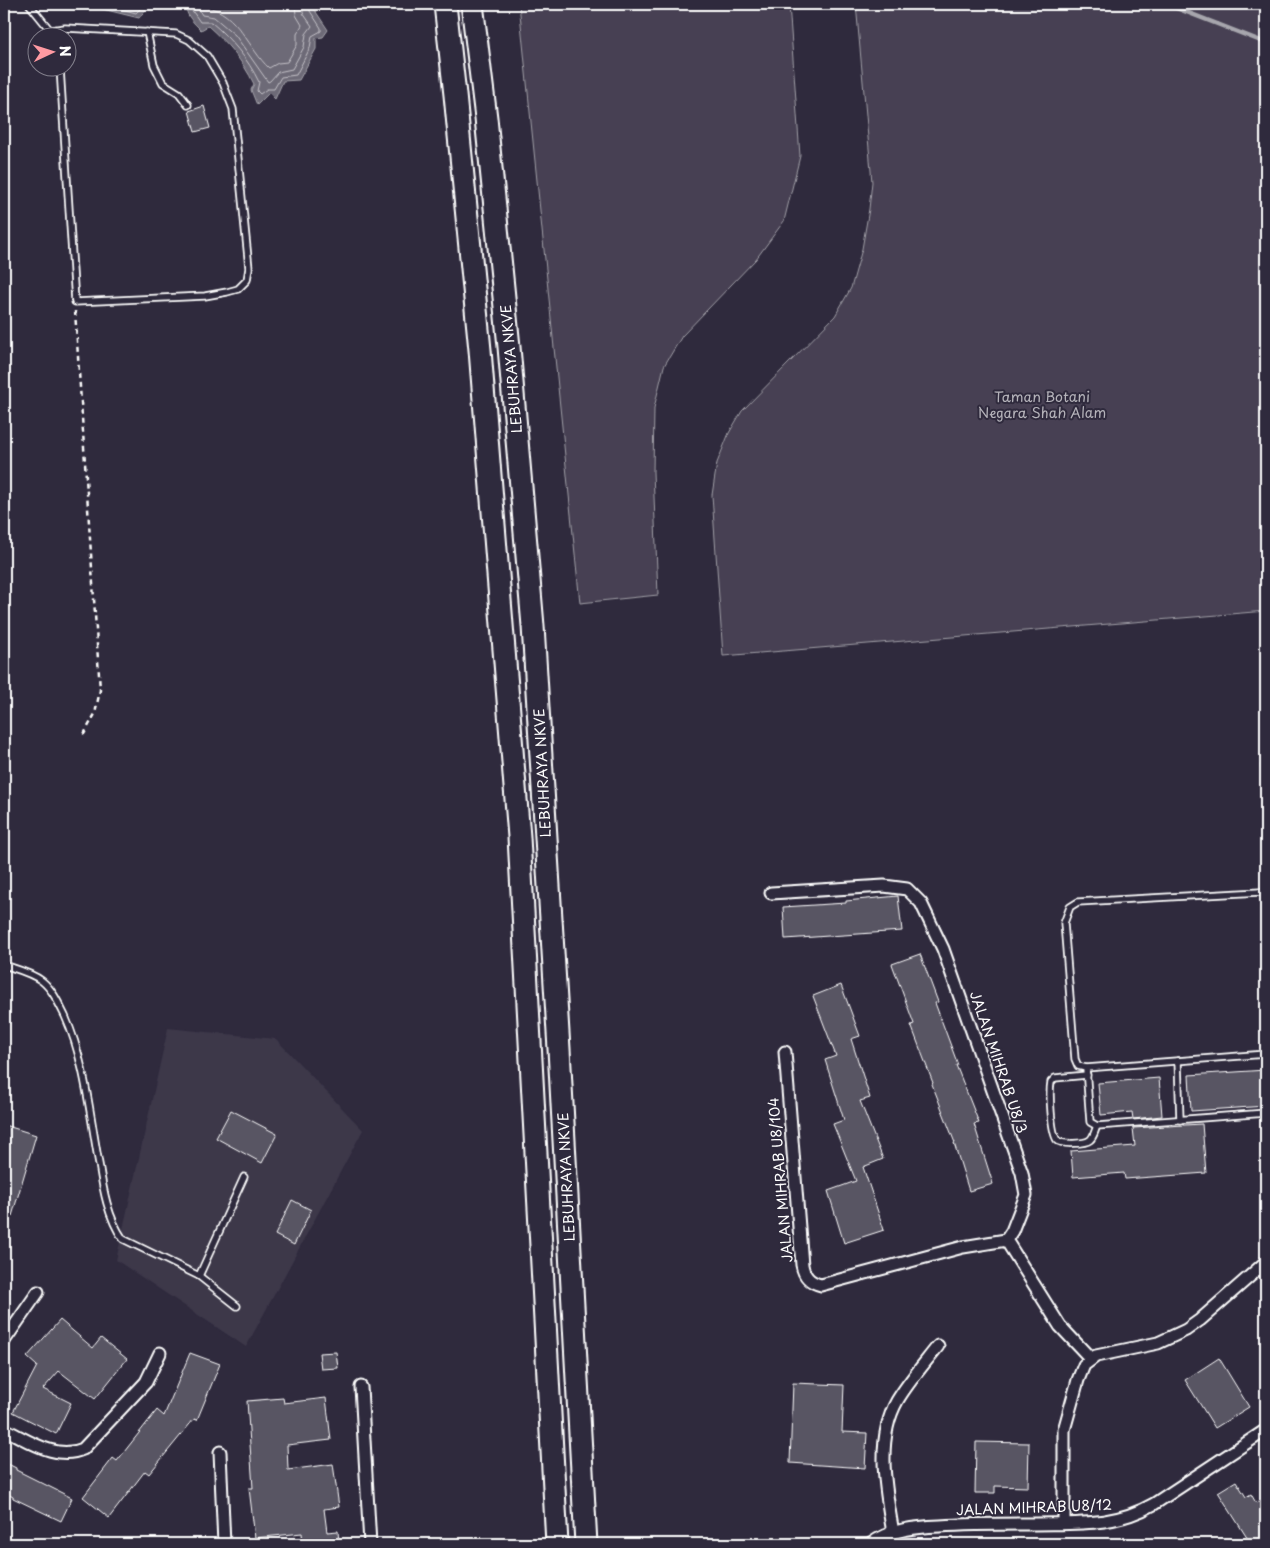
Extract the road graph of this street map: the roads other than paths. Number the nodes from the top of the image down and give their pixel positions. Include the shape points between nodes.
1 (29, 4) edge
2 (445, 4) edge
3 (472, 4) edge
4 (48, 28) edge
5 (78, 29) edge
6 (147, 32) junction
7 (61, 78) edge
8 (188, 105) dead end
9 (771, 893) dead end
10 (1266, 893) edge
11 (4, 965) edge
12 (785, 1052) dead end
13 (1266, 1054) edge
14 (1178, 1061) junction
15 (1086, 1068) junction
16 (1086, 1075) junction
17 (1266, 1113) edge
18 (1180, 1120) junction
19 (1097, 1126) junction
20 (244, 1177) dead end
21 (1006, 1240) junction
22 (1266, 1262) edge
23 (199, 1276) junction
24 (38, 1292) dead end
25 (237, 1306) dead end
26 (4, 1341) edge
27 (938, 1346) dead end
28 (160, 1353) dead end
29 (1091, 1359) junction
30 (361, 1387) dead end
31 (4, 1429) edge
32 (1266, 1430) edge
33 (220, 1452) dead end
34 (1064, 1524) junction
35 (893, 1533) junction
36 (224, 1544) edge
37 (370, 1544) edge
38 (557, 1544) edge
39 (586, 1544) edge
40 (872, 1544) edge

1 - 4 lane
2 - 38 highway, LEBUHRAYA NKVE via 480,360 519,837
3 - 39 highway, LEBUHRAYA NKVE via 509,346 534,626
5 - 6 lane
6 - 7 lane via 176,34 189,40 206,56 223,83 233,109 248,258 247,280 238,288 205,296 75,302
6 - 8 lane via 154,65 164,83 179,93
9 - 21 street, JALAN MIHRAB U8/3 via 884,886 907,890 921,904 943,949 1022,1173 1026,1195
10 - 15 lane via 1078,902 1070,907 1064,923 1075,1059 1078,1066
11 - 23 lane via 41,980 51,990 74,1035 102,1184 112,1221 123,1240
12 - 21 street, JALAN MIHRAB U8/104 via 802,1265 809,1280 821,1285 963,1246
13 - 14 lane
14 - 15 lane
14 - 18 lane
15 - 16 lane
16 - 19 lane via 1090,1122
16 - 19 lane via 1055,1078 1051,1082 1053,1133 1062,1144 1086,1142 1092,1138
17 - 18 lane
18 - 19 lane
20 - 23 lane
21 - 29 street via 1060,1326
22 - 29 street via 1186,1330 1158,1343
23 - 25 lane
24 - 26 street
27 - 35 street via 897,1401 888,1422 885,1466
28 - 31 street via 146,1382 83,1449 75,1453 55,1452
29 - 34 street via 1084,1365 1078,1380 1064,1430
30 - 37 street
32 - 34 street, JALAN MIHRAB U8/12 via 1139,1513 1108,1521
33 - 36 street
34 - 35 street, JALAN MIHRAB U8/12 via 950,1525
35 - 40 street, JALAN MIHRAB U8/12

